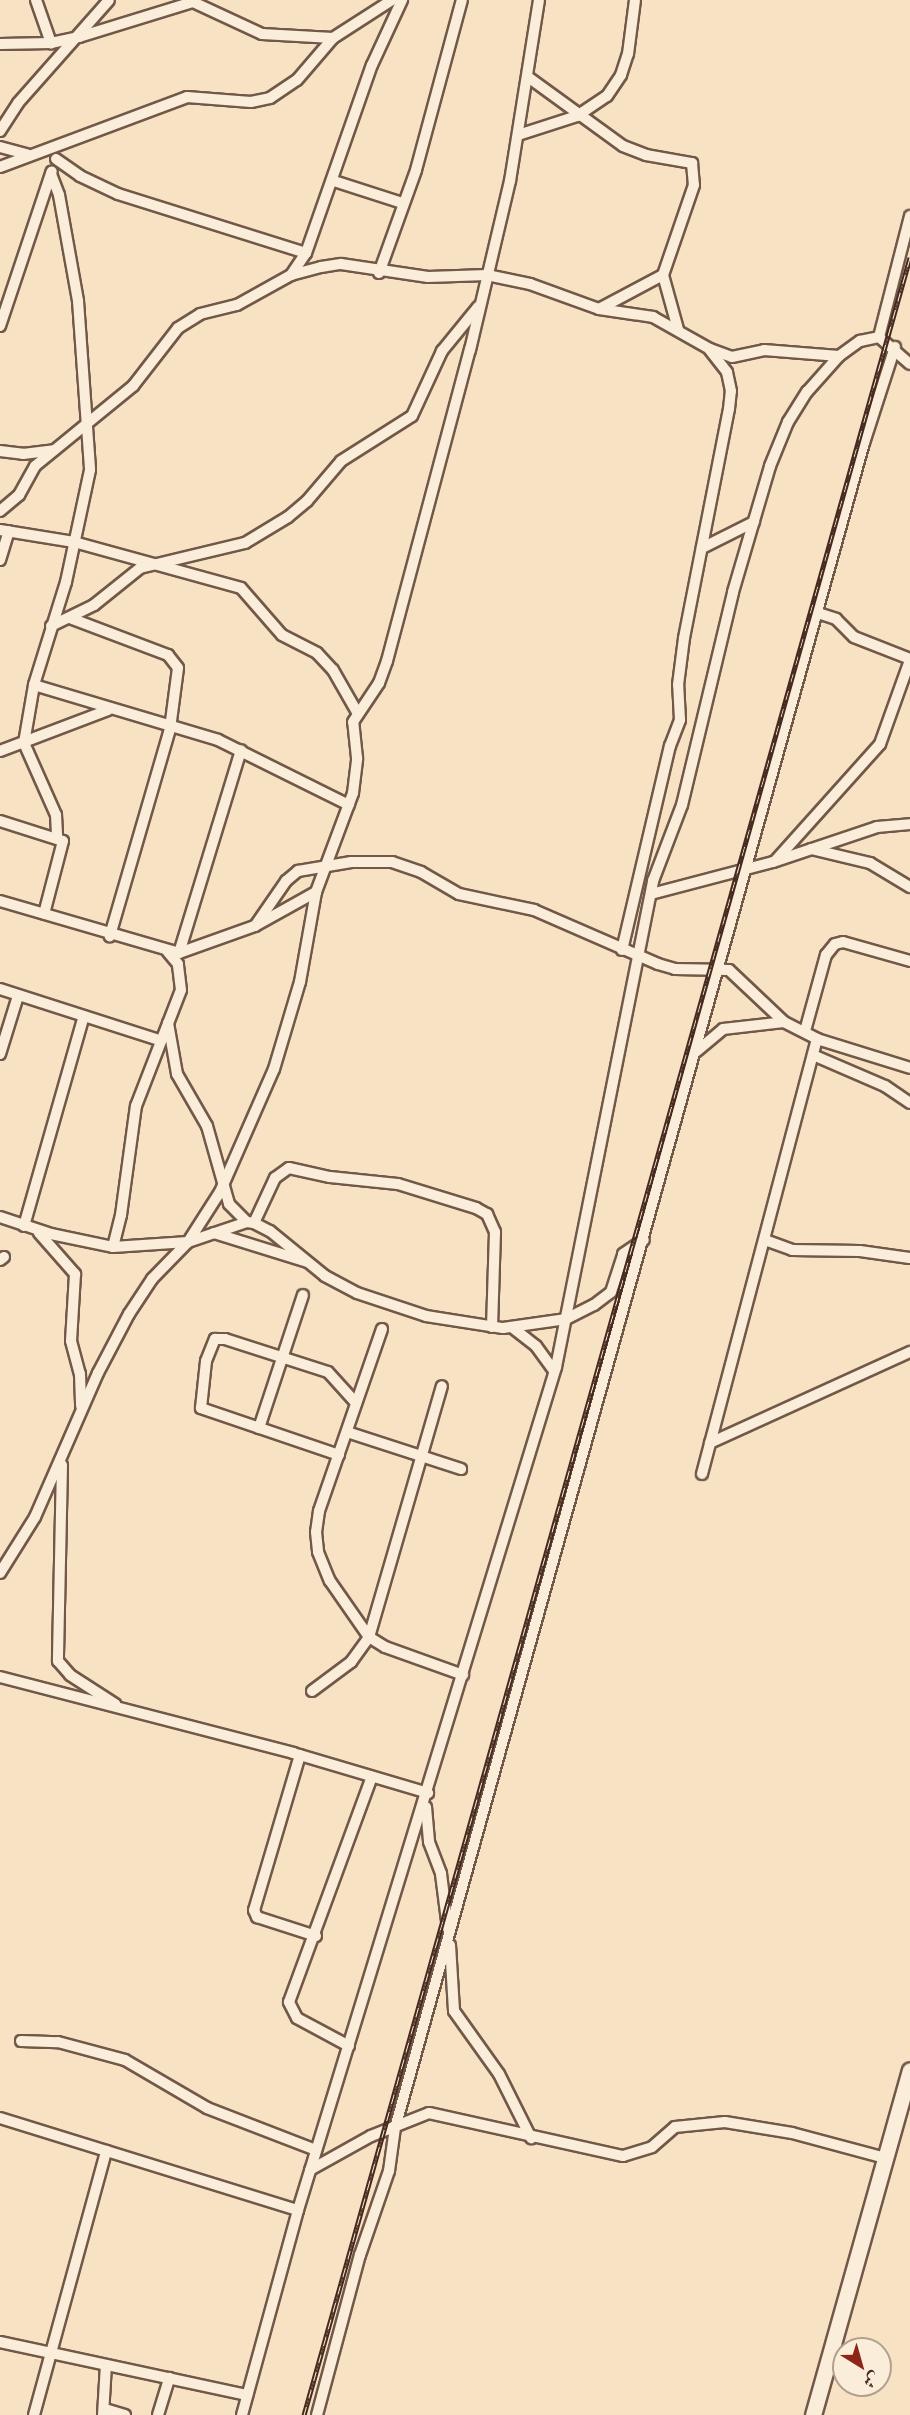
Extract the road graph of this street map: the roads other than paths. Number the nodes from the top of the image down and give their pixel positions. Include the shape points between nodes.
1 (36, 0) edge
2 (109, 0) edge
3 (402, 0) edge
4 (462, 0) edge
5 (539, 0) edge
6 (635, 0) edge
7 (388, 2) edge
8 (79, 37) junction
9 (333, 38) junction
10 (51, 43) junction
11 (0, 44) edge
12 (528, 77) junction
13 (577, 116) junction
14 (0, 132) edge
15 (518, 135) junction
16 (61, 145) junction
17 (0, 147) edge
18 (27, 154) junction
19 (56, 159) junction
20 (0, 167) edge
21 (51, 174) junction
22 (334, 182) junction
23 (402, 203) junction
24 (910, 216) edge
25 (306, 253) junction
26 (380, 273) junction
27 (291, 275) junction
28 (487, 275) junction
29 (663, 275) junction
30 (480, 305) junction
31 (599, 309) junction
32 (0, 326) edge
33 (678, 329) junction
34 (879, 337) junction
35 (895, 347) junction
36 (710, 349) junction
37 (839, 356) junction
38 (910, 364) edge
39 (88, 426) junction
40 (57, 450) junction
41 (0, 451) edge
42 (0, 511) edge
43 (754, 522) junction
44 (5, 531) edge
45 (74, 542) junction
46 (702, 548) junction
47 (0, 560) edge
48 (150, 564) junction
49 (818, 613) junction
50 (70, 618) junction
51 (51, 626) junction
52 (910, 660) edge
53 (34, 685) junction
54 (108, 710) junction
55 (357, 711) junction
56 (170, 729) junction
57 (24, 743) junction
58 (241, 750) junction
59 (0, 751) edge
60 (349, 805) junction
61 (0, 821) edge
62 (910, 824) edge
63 (57, 837) junction
64 (811, 849) junction
65 (773, 862) junction
66 (325, 866) junction
67 (747, 868) junction
68 (910, 886) edge
69 (316, 891) junction
70 (651, 894) junction
71 (0, 901) edge
72 (44, 914) junction
73 (255, 926) junction
74 (110, 936) junction
75 (622, 950) junction
76 (173, 952) junction
77 (637, 957) junction
78 (910, 961) edge
79 (719, 969) junction
80 (0, 989) edge
81 (18, 996) junction
82 (84, 1016) junction
83 (784, 1022) junction
84 (168, 1023) junction
85 (805, 1031) junction
86 (817, 1039) junction
87 (159, 1040) junction
88 (697, 1052) junction
89 (0, 1054) edge
90 (813, 1055) junction
91 (910, 1068) edge
92 (910, 1103) edge
93 (223, 1187) junction
94 (0, 1216) edge
95 (251, 1223) junction
96 (29, 1228) junction
97 (212, 1232) junction
98 (644, 1240) junction
99 (765, 1240) junction
100 (188, 1242) junction
101 (113, 1247) junction
102 (910, 1258) edge
103 (308, 1263) junction
104 (303, 1295) dead end
105 (566, 1319) junction
106 (492, 1327) junction
107 (513, 1328) junction
108 (382, 1329) dead end
109 (910, 1352) edge
110 (282, 1355) junction
111 (554, 1371) junction
112 (442, 1386) dead end
113 (356, 1403) junction
114 (81, 1412) junction
115 (258, 1428) junction
116 (347, 1432) junction
117 (710, 1443) junction
118 (339, 1455) junction
119 (421, 1457) junction
120 (62, 1460) junction
121 (461, 1469) dead end
122 (702, 1474) dead end
123 (1, 1570) edge
124 (369, 1637) junction
125 (463, 1675) junction
126 (0, 1677) edge
127 (312, 1691) dead end
128 (123, 1709) junction
129 (300, 1755) junction
130 (372, 1777) junction
131 (427, 1796) junction
132 (449, 1934) junction
133 (316, 1936) junction
134 (21, 2042) dead end
135 (349, 2046) junction
136 (910, 2070) edge
137 (0, 2118) edge
138 (395, 2128) junction
139 (531, 2138) junction
140 (316, 2150) junction
141 (106, 2151) junction
142 (885, 2158) junction
143 (310, 2170) junction
144 (298, 2210) junction
145 (0, 2342) edge
146 (50, 2352) junction
147 (106, 2365) junction
148 (169, 2378) junction
149 (247, 2395) junction
150 (104, 2412) edge
151 (34, 2415) edge
152 (125, 2415) edge
153 (158, 2415) edge
154 (242, 2415) edge
155 (317, 2415) edge
156 (813, 2415) edge

1 - 10 street
2 - 8 street
3 - 22 street via 372,64
4 - 23 street via 416,170
5 - 12 street
6 - 13 street via 628,54 621,75 607,96
7 - 9 street
8 - 9 street via 193,2 262,33
8 - 10 street
8 - 14 street via 18,103
9 - 16 street via 297,80 270,98 251,102 187,97
10 - 11 street
12 - 13 street
12 - 15 street
13 - 15 street
13 - 29 street via 623,146 692,164 694,185
15 - 28 street
16 - 18 street
16 - 19 street
17 - 18 street
18 - 20 street
19 - 21 street
19 - 25 street via 80,176 118,194
21 - 32 street
21 - 39 street via 59,195 78,301
22 - 23 street
22 - 25 street
23 - 26 street
24 - 34 street
25 - 27 street
26 - 27 street via 341,264
26 - 28 street
27 - 39 street via 260,295 200,314 178,328 133,386
28 - 30 street
28 - 31 street via 530,284
29 - 31 street
29 - 33 street
30 - 48 street via 442,351 412,416 341,461 308,501 245,543
30 - 55 street via 387,661 375,690
31 - 33 street via 653,317
33 - 36 street
34 - 35 street
34 - 37 street via 860,341
35 - 38 street
35 - 49 street via 864,443
36 - 37 street via 732,357 764,350
36 - 46 street via 727,372 731,391
37 - 43 street via 788,422
39 - 40 street
39 - 45 street via 90,470
40 - 41 street via 23,454
40 - 42 street via 35,466 19,495
43 - 46 street
43 - 70 street via 682,805
44 - 45 street
44 - 47 street
45 - 48 street
45 - 51 street
46 - 75 street via 679,672 680,720 670,746
48 - 50 street via 130,574 107,597
48 - 55 street via 248,593 282,635 317,653 333,670
49 - 52 street via 836,619 854,637
49 - 67 street
50 - 51 street
50 - 56 street via 175,659 177,681
51 - 53 street
52 - 65 street via 888,730 876,750
53 - 54 street
53 - 57 street
54 - 56 street
54 - 57 street
55 - 60 street via 353,722 357,767
56 - 58 street
56 - 74 street
57 - 59 street
57 - 63 street via 56,816
58 - 60 street
58 - 76 street
60 - 66 street
61 - 63 street
62 - 64 street via 876,827
63 - 72 street via 64,844
64 - 65 street
64 - 68 street via 870,863
65 - 67 street
66 - 69 street
66 - 73 street via 293,873
66 - 75 street via 400,864 445,889 534,910
67 - 70 street
67 - 79 street
69 - 73 street
69 - 93 street via 300,982 283,1042
70 - 77 street
71 - 72 street
72 - 74 street
73 - 76 street
74 - 76 street
75 - 77 street
76 - 84 street via 182,981
77 - 79 street via 675,969
77 - 105 street
78 - 85 street via 843,942 836,944 826,956
79 - 83 street via 733,972
79 - 88 street
80 - 81 street
81 - 82 street
81 - 89 street
82 - 87 street
82 - 96 street
83 - 85 street
83 - 88 street via 723,1029
84 - 87 street
84 - 93 street via 173,1062 207,1126
85 - 86 street
86 - 90 street
86 - 91 street
87 - 101 street via 132,1122 121,1215
88 - 98 street
90 - 92 street via 885,1086
90 - 99 street
93 - 95 street via 233,1210
93 - 100 street
94 - 96 street
95 - 97 street
95 - 103 street via 270,1231
95 - 106 street via 275,1178 289,1168 398,1184 482,1210 495,1232
96 - 101 street
96 - 114 street via 51,1242 75,1274 71,1341 80,1374
97 - 100 street
97 - 103 street
98 - 105 street via 622,1254 611,1292
98 - 132 street
99 - 102 street via 792,1250 860,1251
99 - 117 street
100 - 101 street
100 - 114 street via 140,1295
103 - 106 street via 357,1293 406,1311
104 - 110 street
105 - 107 street
105 - 111 street
106 - 107 street
107 - 111 street via 536,1346
108 - 113 street
109 - 117 street
110 - 113 street via 328,1372
110 - 115 street
110 - 115 street via 215,1339 206,1361 201,1408
111 - 125 street
112 - 119 street
113 - 116 street
114 - 120 street
115 - 118 street
116 - 118 street
116 - 119 street
117 - 122 street
118 - 124 street via 320,1511 316,1540 330,1581
119 - 121 street
119 - 124 street
120 - 123 street via 35,1517
120 - 128 street via 58,1661 70,1676
124 - 125 street
124 - 127 street via 351,1662
125 - 131 street
126 - 128 street
128 - 129 street
129 - 130 street
129 - 133 street via 254,1910 257,1917
130 - 131 street
130 - 133 street
131 - 132 street via 429,1842 441,1874
131 - 135 street
132 - 138 street
132 - 139 street via 454,2011 499,2074
133 - 135 street via 291,1996 290,2010 297,2018
134 - 140 street via 58,2042 118,2058 207,2108
135 - 140 street
136 - 142 main road
137 - 141 street
138 - 139 street via 419,2115 444,2113
138 - 143 street
138 - 155 street via 389,2171 360,2255
139 - 142 street via 623,2156 651,2147 675,2127 725,2122 792,2133
140 - 143 street
141 - 144 street
141 - 146 street
142 - 156 main road
143 - 144 street
144 - 149 street
145 - 146 street
146 - 147 street
146 - 151 street
147 - 148 street
147 - 150 street
148 - 149 street
148 - 153 street
149 - 154 street
150 - 152 street

